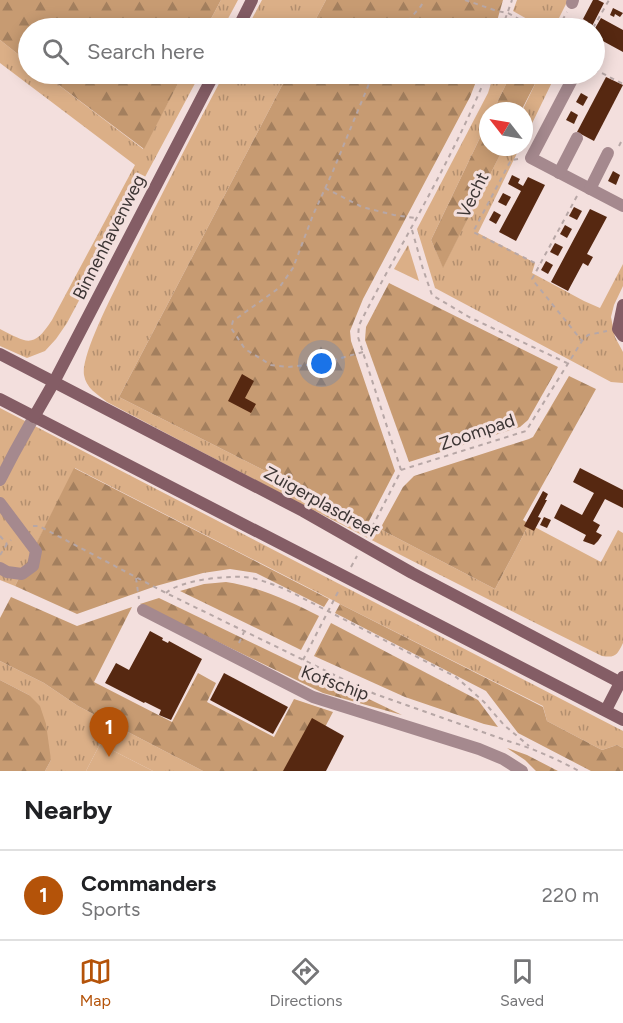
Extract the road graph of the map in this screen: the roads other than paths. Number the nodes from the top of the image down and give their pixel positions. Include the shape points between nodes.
1 (252, 0) edge
2 (243, 18) edge
3 (209, 84) edge
4 (570, 84) edge
5 (577, 138) dead end
6 (608, 153) dead end
7 (559, 173) junction
8 (586, 187) junction
9 (623, 206) edge
10 (623, 305) edge
11 (621, 332) edge
12 (0, 354) edge
13 (54, 382) junction
14 (0, 399) edge
15 (34, 417) junction
16 (0, 480) edge
17 (0, 503) edge
18 (0, 568) edge
19 (143, 610) road end
20 (622, 681) edge
21 (606, 710) junction
22 (623, 720) edge
23 (522, 771) edge

1 - 2 main road
3 - 13 main road, Binnenhavenweg
4 - 7 street via 531,158
5 - 7 street
6 - 8 street
7 - 8 street
8 - 9 street
10 - 11 main road
12 - 13 main road, Zuigerplasdreef
13 - 15 main road, Binnenhavenweg
13 - 20 main road, Zuigerplasdreef
14 - 15 main road
15 - 16 street
15 - 21 main road
17 - 18 street via 36,551 33,566 22,574
19 - 23 street, Kofschip via 313,697 479,749
20 - 21 main road
21 - 22 main road

